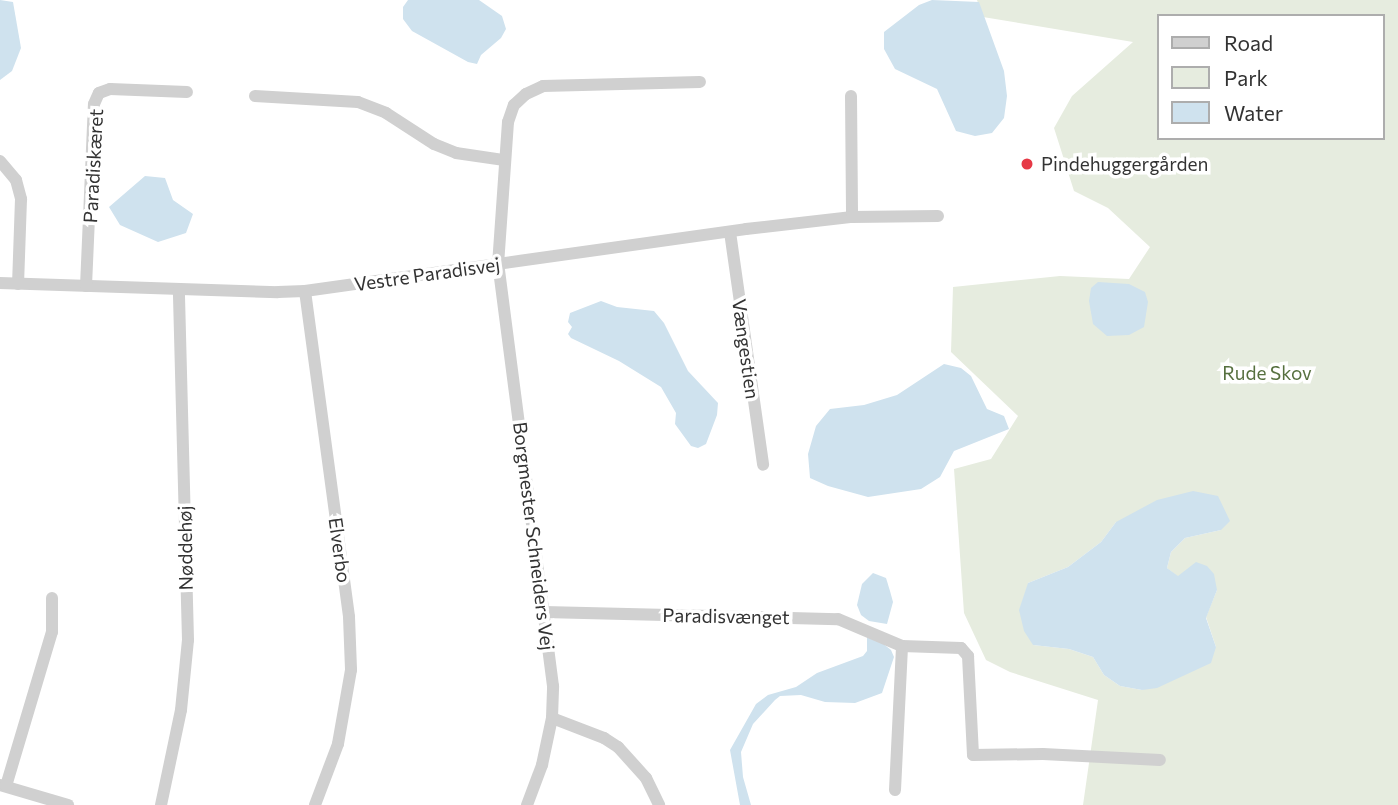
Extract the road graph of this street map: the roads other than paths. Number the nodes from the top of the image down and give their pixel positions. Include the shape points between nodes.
1 (700, 82) dead end
2 (187, 92) dead end
3 (255, 96) dead end
4 (851, 96) dead end
5 (504, 160) junction
6 (0, 161) edge
7 (938, 216) dead end
8 (852, 217) junction
9 (730, 232) junction
10 (498, 265) junction
11 (0, 283) edge
12 (18, 284) junction
13 (86, 286) junction
14 (179, 289) junction
15 (305, 290) junction
16 (763, 465) dead end
17 (52, 598) dead end
18 (544, 612) junction
19 (902, 646) junction
20 (552, 718) junction
21 (1160, 760) dead end
22 (3, 785) edge
23 (895, 790) dead end
24 (68, 805) edge
25 (162, 805) edge
26 (315, 805) edge
27 (527, 805) edge
28 (659, 805) edge

1 - 5 street, Borgmester Schneiders Vej via 543,86 514,106
2 - 13 street, Paradiskæret via 110,89 99,93 94,104
3 - 5 street via 359,102 445,149
4 - 8 street
5 - 10 street, Borgmester Schneiders Vej
6 - 12 street via 16,180 21,199
7 - 8 street, Vestre Paradisvej
8 - 9 street, Vestre Paradisvej
9 - 10 street, Vestre Paradisvej
9 - 16 street, Vængestien
10 - 15 street, Vestre Paradisvej
10 - 18 street, Borgmester Schneiders Vej
11 - 12 street, Vestre Paradisvej
12 - 13 street, Vestre Paradisvej
13 - 14 street, Vestre Paradisvej
14 - 15 street, Vestre Paradisvej
14 - 25 street, Nøddehøj via 188,640 181,710
15 - 26 street, Elverbo via 349,617 351,670 338,744
17 - 22 street via 52,632
18 - 19 street, Paradisvænget via 838,619
18 - 20 street, Borgmester Schneiders Vej
19 - 21 street, Paradisvænget via 961,648 968,656 973,755
19 - 23 street
20 - 27 street, Borgmester Schneiders Vej
20 - 28 street via 618,747 646,778
22 - 24 street

